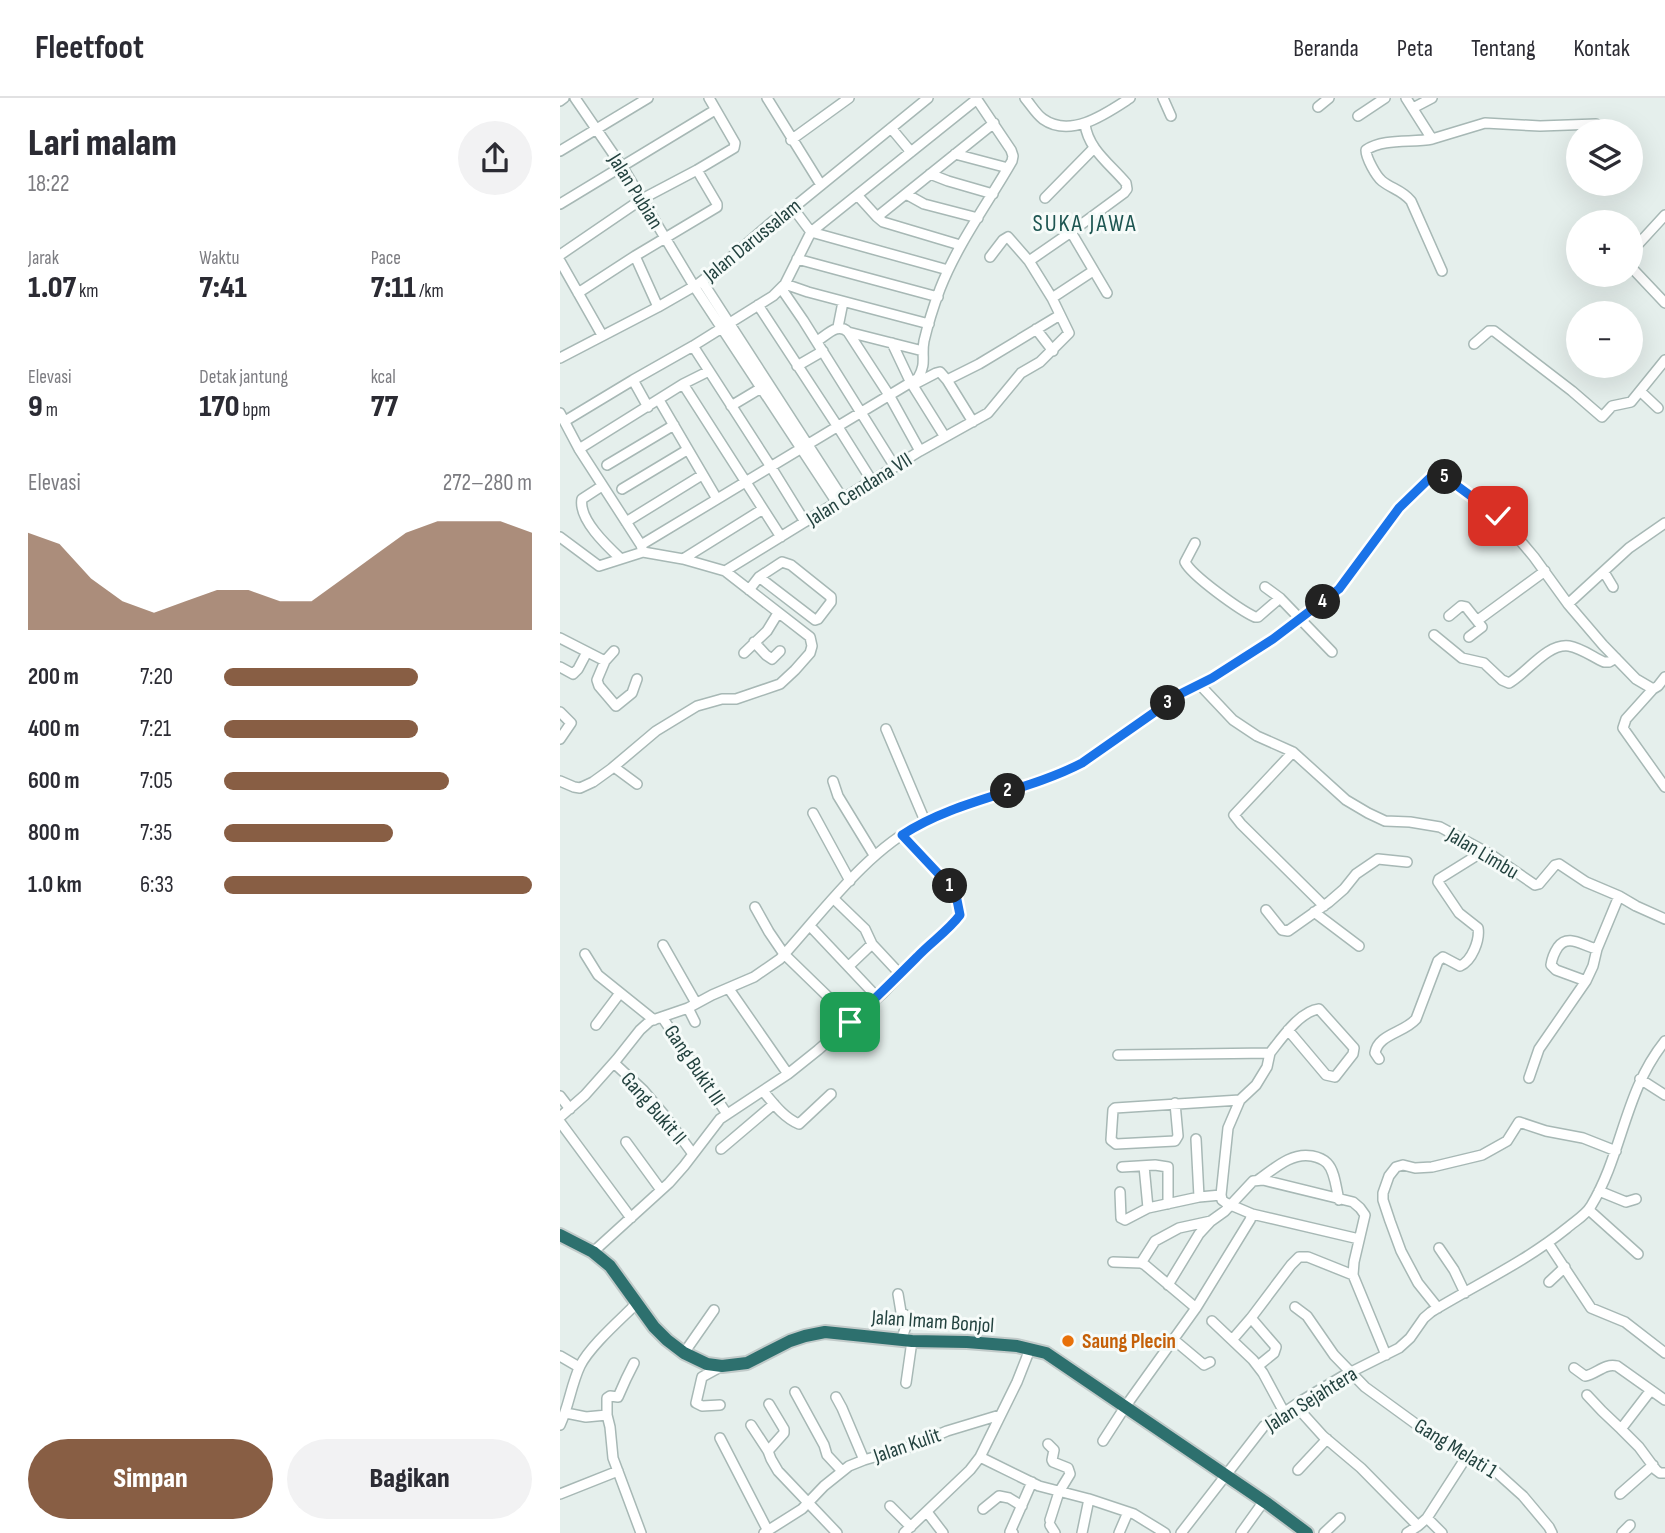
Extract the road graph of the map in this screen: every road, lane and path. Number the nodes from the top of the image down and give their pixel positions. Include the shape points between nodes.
1 (575, 98) edge
2 (648, 98) edge
3 (709, 98) edge
4 (767, 98) edge
5 (849, 98) edge
6 (928, 98) edge
7 (977, 98) edge
8 (1025, 98) edge
9 (1130, 98) edge
10 (1163, 98) edge
11 (1329, 98) edge
12 (1385, 98) edge
13 (1406, 98) edge
14 (1432, 98) edge
15 (1318, 107) dead end
16 (1413, 108) junction
17 (715, 110) junction
18 (1171, 116) dead end
19 (1359, 116) dead end
20 (994, 123) junction
21 (1085, 124) junction
22 (1566, 125) edge
23 (891, 128) junction
24 (597, 129) junction
25 (1432, 139) junction
26 (792, 140) junction
27 (1094, 148) junction
28 (560, 151) edge
29 (911, 152) junction
30 (955, 154) junction
31 (621, 166) junction
32 (1008, 168) junction
33 (697, 170) junction
34 (930, 174) junction
35 (821, 185) junction
36 (906, 194) junction
37 (993, 194) junction
38 (858, 196) junction
39 (1045, 198) dead end
40 (642, 199) junction
41 (560, 204) edge
42 (793, 208) junction
43 (1665, 215) edge
44 (877, 218) junction
45 (978, 218) junction
46 (811, 232) junction
47 (1071, 232) junction
48 (664, 237) junction
49 (1643, 239) edge
50 (961, 245) junction
51 (560, 255) edge
52 (635, 256) junction
53 (990, 257) dead end
54 (797, 258) junction
55 (560, 261) edge
56 (1029, 261) junction
57 (948, 270) junction
58 (1093, 271) junction
59 (1443, 271) dead end
60 (1643, 280) edge
61 (698, 283) junction
62 (783, 286) junction
63 (578, 293) junction
64 (1107, 293) dead end
65 (938, 297) junction
66 (1052, 298) junction
67 (843, 302) junction
68 (1665, 303) edge
69 (758, 305) junction
70 (658, 307) junction
71 (1060, 315) junction
72 (929, 324) junction
73 (725, 326) junction
74 (838, 327) junction
75 (1036, 329) junction
76 (848, 332) junction
77 (602, 335) junction
78 (817, 341) junction
79 (892, 343) junction
80 (1474, 344) dead end
81 (693, 346) junction
82 (823, 351) junction
83 (923, 351) junction
84 (1053, 351) junction
85 (560, 358) edge
86 (1665, 360) edge
87 (797, 366) junction
88 (709, 371) junction
89 (633, 380) junction
90 (947, 380) junction
91 (912, 383) junction
92 (683, 384) junction
93 (765, 386) junction
94 (1640, 391) junction
95 (889, 395) junction
96 (659, 400) junction
97 (732, 406) junction
98 (648, 407) junction
99 (1658, 408) dead end
100 (861, 411) junction
101 (562, 417) edge
102 (973, 422) junction
103 (674, 425) junction
104 (838, 427) junction
105 (946, 437) junction
106 (804, 447) junction
107 (579, 449) junction
108 (687, 450) junction
109 (920, 451) junction
110 (607, 465) dead end
111 (771, 467) junction
112 (895, 467) junction
113 (702, 475) junction
114 (872, 481) junction
115 (745, 483) junction
116 (602, 486) junction
117 (622, 489) dead end
118 (717, 499) junction
119 (840, 501) junction
120 (763, 509) junction
121 (626, 522) junction
122 (805, 522) junction
123 (1665, 523) edge
124 (560, 537) edge
125 (781, 537) junction
126 (1195, 543) dead end
127 (642, 548) junction
128 (621, 559) junction
129 (683, 559) junction
130 (725, 570) junction
131 (1545, 571) junction
132 (1604, 572) junction
133 (759, 577) junction
134 (1265, 587) dead end
135 (1613, 587) dead end
136 (749, 590) junction
137 (1280, 598) junction
138 (1568, 604) junction
139 (778, 613) junction
140 (1449, 616) dead end
141 (1298, 619) junction
142 (1478, 621) junction
143 (1433, 635) dead end
144 (1469, 637) dead end
145 (560, 638) edge
146 (754, 642) junction
147 (614, 650) dead end
148 (780, 651) dead end
149 (587, 652) junction
150 (1332, 652) dead end
151 (744, 653) dead end
152 (1616, 658) junction
153 (605, 661) junction
154 (560, 667) edge
155 (1665, 677) edge
156 (637, 680) dead end
157 (1199, 684) junction
158 (1653, 689) junction
159 (560, 712) edge
160 (886, 729) dead end
161 (560, 739) edge
162 (1293, 752) junction
163 (614, 767) junction
164 (560, 781) edge
165 (833, 781) dead end
166 (637, 784) dead end
167 (1665, 786) edge
168 (813, 813) dead end
169 (925, 821) junction
170 (902, 835) junction
171 (1483, 851) junction
172 (874, 855) junction
173 (1407, 862) dead end
174 (850, 881) junction
175 (1619, 896) junction
176 (834, 899) junction
177 (1324, 906) junction
178 (755, 907) dead end
179 (1266, 910) dead end
180 (1314, 912) junction
181 (1665, 919) edge
182 (810, 926) junction
183 (872, 944) junction
184 (663, 945) dead end
185 (1359, 946) dead end
186 (1597, 949) junction
187 (585, 954) dead end
188 (784, 954) junction
189 (849, 966) junction
190 (900, 974) junction
191 (1586, 981) junction
192 (729, 989) junction
193 (620, 993) junction
194 (877, 998) junction
195 (692, 1006) junction
196 (658, 1018) junction
197 (852, 1020) junction
198 (695, 1022) dead end
199 (596, 1025) dead end
200 (1288, 1030) junction
201 (1663, 1047) edge
202 (1270, 1054) junction
203 (1118, 1055) dead end
204 (1379, 1059) dead end
205 (614, 1063) junction
206 (788, 1074) junction
207 (1529, 1078) dead end
208 (1640, 1079) junction
209 (763, 1091) junction
210 (831, 1094) dead end
211 (1665, 1095) edge
212 (560, 1096) edge
213 (1240, 1100) junction
214 (1175, 1103) junction
215 (774, 1104) junction
216 (570, 1109) junction
217 (727, 1114) junction
218 (560, 1119) edge
219 (1196, 1139) dead end
220 (626, 1142) dead end
221 (721, 1149) dead end
222 (1616, 1151) junction
223 (693, 1154) junction
224 (1144, 1166) junction
225 (1122, 1167) dead end
226 (1258, 1180) junction
227 (662, 1189) junction
228 (1599, 1191) junction
229 (1120, 1192) dead end
230 (1221, 1195) junction
231 (1199, 1197) junction
232 (1636, 1199) dead end
233 (1339, 1200) junction
234 (1168, 1204) junction
235 (1230, 1206) junction
236 (1148, 1208) junction
237 (1589, 1210) junction
238 (1252, 1214) junction
239 (631, 1217) junction
240 (1211, 1221) junction
241 (560, 1235) edge
242 (1359, 1239) junction
243 (1548, 1243) junction
244 (1439, 1248) dead end
245 (593, 1252) junction
246 (1639, 1254) dead end
247 (1113, 1262) dead end
248 (1141, 1263) junction
249 (1565, 1267) junction
250 (1353, 1275) junction
251 (1549, 1282) dead end
252 (1168, 1284) junction
253 (1465, 1293) junction
254 (898, 1294) dead end
255 (636, 1304) junction
256 (1295, 1307) dead end
257 (1196, 1308) junction
258 (1438, 1308) junction
259 (714, 1310) dead end
260 (1251, 1318) junction
261 (1212, 1321) dead end
262 (1173, 1339) junction
263 (1232, 1340) junction
264 (906, 1341) junction
265 (1030, 1349) junction
266 (684, 1353) junction
267 (1665, 1353) edge
268 (1386, 1355) junction
269 (560, 1356) edge
270 (1210, 1362) dead end
271 (634, 1363) dead end
272 (722, 1366) junction
273 (1258, 1366) junction
274 (1574, 1368) dead end
275 (578, 1372) junction
276 (1350, 1373) junction
277 (906, 1382) dead end
278 (1651, 1390) junction
279 (795, 1392) dead end
280 (1587, 1395) dead end
281 (836, 1397) dead end
282 (1665, 1400) edge
283 (769, 1404) dead end
284 (720, 1405) dead end
285 (1295, 1405) junction
286 (1125, 1407) junction
287 (1284, 1412) junction
288 (566, 1413) junction
289 (607, 1415) junction
290 (1000, 1415) junction
291 (560, 1424) edge
292 (751, 1425) dead end
293 (1621, 1429) junction
294 (719, 1438) dead end
295 (1326, 1439) junction
296 (1103, 1441) dead end
297 (1048, 1444) dead end
298 (768, 1451) junction
299 (1467, 1456) junction
300 (980, 1457) junction
301 (864, 1460) junction
302 (1653, 1465) junction
303 (1298, 1470) dead end
304 (618, 1471) junction
305 (842, 1471) junction
306 (1665, 1472) edge
307 (1225, 1475) junction
308 (1032, 1482) junction
309 (1059, 1492) junction
310 (560, 1494) edge
311 (1620, 1494) dead end
312 (1089, 1499) junction
313 (1264, 1501) junction
314 (809, 1502) junction
315 (890, 1506) dead end
316 (1022, 1506) junction
317 (983, 1509) dead end
318 (927, 1512) junction
319 (1128, 1512) junction
320 (1340, 1518) dead end
321 (1427, 1518) junction
322 (1630, 1525) dead end
323 (1051, 1526) edge
324 (1418, 1527) junction
325 (907, 1530) edge
326 (1550, 1530) edge
327 (766, 1532) edge
328 (641, 1533) edge
329 (837, 1533) edge
330 (943, 1533) edge
331 (1011, 1533) edge
332 (1082, 1533) edge
333 (1119, 1533) edge
334 (1165, 1533) edge
335 (1181, 1533) edge
336 (1241, 1533) edge
337 (1307, 1533) edge
338 (1324, 1533) edge
339 (1407, 1533) edge
340 (1442, 1533) edge
341 (1539, 1533) edge
342 (1622, 1533) edge

1 - 24 street, Jalan Pubian
2 - 24 street
3 - 17 street
4 - 26 street
5 - 26 street
6 - 23 street, Jalan Darussalam
7 - 20 street
7 - 29 street
8 - 21 street via 1055,125
9 - 21 street
10 - 18 street
11 - 15 street
12 - 19 street
13 - 16 street
14 - 16 street
16 - 25 street
17 - 31 street
17 - 33 street via 735,146
20 - 30 street
20 - 32 street via 1013,156
21 - 27 street
22 - 25 street via 1485,123
23 - 29 street
23 - 35 street, Jalan Darussalam
24 - 28 street
24 - 31 street, Jalan Pubian
25 - 59 street via 1370,147 1366,155 1381,180 1411,201
26 - 35 street
27 - 39 street
27 - 47 street via 1127,189
29 - 38 street
30 - 32 street
30 - 34 street
31 - 40 street, Jalan Pubian
31 - 41 street
32 - 37 street
33 - 40 street
33 - 48 street via 718,206
34 - 36 street
34 - 37 street
35 - 42 street, Jalan Darussalam
36 - 44 street
36 - 45 street via 924,204
37 - 45 street
38 - 44 street
38 - 46 street
40 - 48 street, Jalan Pubian
40 - 51 street
42 - 46 street
42 - 61 street, Jalan Darussalam
43 - 49 street
44 - 50 street
45 - 50 street
46 - 54 street
46 - 57 street
47 - 56 street
47 - 58 street
48 - 52 street
48 - 61 street, Jalan Pubian
50 - 57 street
52 - 63 street
52 - 70 street
53 - 56 street via 1007,237
54 - 62 street
54 - 65 street
55 - 63 street
56 - 66 street
57 - 65 street
58 - 64 street
58 - 66 street
60 - 68 street
61 - 70 street, Jalan Darussalam
61 - 73 street, Jalan Pubian
62 - 67 street
62 - 69 street
62 - 78 street
63 - 77 street
65 - 72 street
66 - 71 street
67 - 72 street
67 - 74 street
69 - 73 street
69 - 87 street
70 - 77 street, Jalan Darussalam
71 - 75 street
71 - 84 street via 1069,333
72 - 83 street
73 - 81 street
73 - 93 street, Jalan Pubian
74 - 76 street
74 - 78 street
75 - 84 street
75 - 90 street
76 - 79 street
76 - 95 street
77 - 85 street, Jalan Darussalam
78 - 82 street
79 - 83 street
79 - 91 street
80 - 94 street via 1494,331 1602,417 1612,406 1631,402
81 - 88 street
81 - 89 street
82 - 87 street
82 - 100 street
83 - 91 street via 922,371
84 - 102 street, Jalan Cendana VII via 1021,373 993,408
86 - 94 street
87 - 104 street
88 - 92 street
88 - 97 street
89 - 98 street
89 - 101 street
90 - 91 street via 940,372
90 - 102 street
91 - 95 street
91 - 105 street
92 - 96 street
92 - 115 street
93 - 97 street
93 - 106 street, Jalan Pubian
94 - 99 street
95 - 100 street
95 - 109 street
96 - 98 street
96 - 103 street
97 - 111 street
98 - 107 street
100 - 104 street
100 - 112 street
101 - 107 street
102 - 105 street, Jalan Cendana VII
103 - 108 street
103 - 110 street
104 - 106 street
104 - 114 street
105 - 109 street, Jalan Cendana VII
106 - 111 street
106 - 119 street, Jalan Pubian
107 - 116 street
108 - 113 street
108 - 117 street
109 - 112 street, Jalan Cendana VII
111 - 115 street
111 - 122 street
112 - 114 street, Jalan Cendana VII
113 - 118 street
113 - 121 street
114 - 119 street, Jalan Cendana VII
115 - 118 street
115 - 120 street
116 - 121 street
116 - 128 street via 582,499 581,508 597,535
118 - 127 street
119 - 122 street, Jalan Cendana VII
120 - 125 street
120 - 129 street
121 - 127 street
122 - 125 street, Jalan Cendana VII
123 - 132 street
124 - 128 street via 599,566
125 - 130 street, Jalan Cendana VII
126 - 137 street via 1186,566 1252,616 1258,617
127 - 128 street
127 - 129 street
129 - 130 street
130 - 136 street
131 - 138 street
131 - 141 street via 1502,519 1437,471 1399,508 1339,589
131 - 142 street
132 - 135 street
132 - 138 street
133 - 133 street via 814,619 818,620 831,602 831,597 785,562
133 - 136 street
134 - 137 street
136 - 139 street
137 - 141 street
138 - 152 street
139 - 146 street
139 - 163 street via 811,640 810,653 795,670 780,684 697,706
140 - 142 street via 1462,606
141 - 150 street
141 - 157 street
142 - 144 street via 1482,629
143 - 152 street via 1462,658 1486,664 1509,683 1560,646 1604,662
145 - 149 street
146 - 148 street via 772,659
146 - 151 street
147 - 153 street
149 - 153 street
149 - 154 street via 573,674
152 - 158 street
153 - 156 street via 597,680 613,710 632,693
155 - 158 street
157 - 162 street, Jalan Limbu via 1233,720
157 - 169 street via 1082,763
158 - 167 street via 1623,728
159 - 161 street via 570,723
160 - 169 street
162 - 171 street, Jalan Limbu via 1346,800 1368,813 1385,821 1440,827
162 - 177 street via 1234,815
163 - 164 street via 580,788
163 - 166 street
165 - 172 street
168 - 174 street
169 - 170 street
170 - 172 street
170 - 190 street via 949,885 960,915
171 - 175 street, Jalan Limbu via 1535,885 1559,864
171 - 204 street via 1438,881 1459,913 1479,928 1469,960 1460,966 1443,957 1438,961 1416,1019 1381,1040 1375,1054
172 - 174 street
173 - 177 street via 1378,859
174 - 176 street
175 - 181 street, Jalan Limbu
175 - 186 street
176 - 182 street
176 - 183 street via 865,929
177 - 180 street
178 - 188 street
179 - 180 street via 1285,932
180 - 185 street
182 - 188 street
182 - 189 street
183 - 189 street
183 - 190 street
184 - 195 street
186 - 191 street
186 - 191 street via 1564,941 1552,958 1556,970
187 - 193 street, Gang Bukit III via 598,975
188 - 192 street
188 - 197 street
189 - 194 street
190 - 194 street
191 - 207 street via 1539,1049
192 - 195 street
192 - 206 street
193 - 196 street, Gang Bukit III
193 - 199 street
194 - 197 street
195 - 196 street
195 - 198 street
196 - 205 street via 640,1030
196 - 217 street, Gang Bukit III
197 - 206 street
200 - 200 street via 1311,1010 1319,1009 1354,1048 1353,1054 1335,1077 1330,1077
200 - 202 street
201 - 208 street
202 - 203 street
202 - 213 street via 1256,1085
205 - 216 street
205 - 223 street, Gang Bukit II via 643,1090
206 - 209 street
208 - 211 street
208 - 222 street
209 - 215 street
209 - 217 street
210 - 215 street via 799,1124
212 - 216 street
213 - 214 street
213 - 230 street via 1228,1128
214 - 214 street via 1175,1141 1116,1144 1111,1140 1115,1108
215 - 221 street
216 - 218 street
217 - 223 street
218 - 239 street
219 - 231 street
220 - 227 street
222 - 228 street
222 - 258 street via 1520,1122 1507,1141 1482,1155 1432,1167 1395,1167 1388,1176 1383,1200 1401,1251
223 - 227 street
224 - 225 street
224 - 234 street via 1168,1167
224 - 236 street
226 - 233 street
226 - 233 street via 1293,1157 1320,1158 1331,1170
226 - 235 street
227 - 239 street
228 - 232 street via 1626,1202
228 - 237 street
229 - 236 street via 1123,1220
230 - 231 street
230 - 235 street
231 - 234 street
233 - 242 street via 1353,1202 1365,1215
234 - 236 street
235 - 238 street
235 - 240 street
237 - 243 street, Jalan Sejahtera
237 - 246 street
238 - 242 street
238 - 257 street
239 - 245 street
240 - 248 street via 1179,1228 1155,1241
240 - 252 street
241 - 245 highway
242 - 250 street
243 - 249 street
243 - 253 street, Jalan Sejahtera
244 - 253 street
245 - 255 highway via 610,1266
247 - 248 street
248 - 252 street
249 - 251 street
249 - 267 street via 1591,1308 1625,1322
250 - 260 street via 1299,1257
250 - 268 street
252 - 257 street
253 - 258 street, Jalan Sejahtera
254 - 264 street via 901,1312 908,1317
255 - 266 highway
255 - 275 street via 595,1346
256 - 276 street, Gang Melati 1
257 - 262 street
258 - 268 street, Jalan Sejahtera via 1399,1348
259 - 266 street
260 - 263 street
260 - 273 street via 1276,1347
261 - 263 street
262 - 270 street via 1204,1365
262 - 286 street
263 - 273 street
264 - 265 highway, Jalan Imam Bonjol
264 - 272 highway, Jalan Imam Bonjol via 816,1333 747,1363
264 - 277 street
265 - 286 highway, Jalan Imam Bonjol via 1056,1359
265 - 290 street
266 - 272 highway
268 - 276 street, Jalan Sejahtera
269 - 275 street
271 - 289 street via 620,1394 607,1398
272 - 284 street via 702,1377 696,1402
273 - 287 street
274 - 278 street via 1590,1376 1611,1364
275 - 288 street
276 - 285 street, Jalan Sejahtera
276 - 299 street, Gang Melati 1 via 1442,1443
278 - 282 street
278 - 293 street
279 - 305 street via 827,1455
280 - 293 street
281 - 301 street
283 - 298 street via 784,1433
285 - 287 street, Jalan Sejahtera
285 - 295 street
286 - 296 street
286 - 307 highway, Jalan Imam Bonjol
287 - 307 street, Jalan Sejahtera via 1264,1426
288 - 289 street
288 - 291 street
289 - 304 street
290 - 300 street
290 - 301 street, Jalan Kulit
292 - 298 street
293 - 302 street
294 - 327 street
295 - 303 street
295 - 324 street
297 - 309 street via 1054,1450 1053,1462 1068,1468 1070,1474
298 - 314 street via 778,1471
299 - 321 street
299 - 326 street, Gang Melati 1 via 1500,1475
300 - 308 street
300 - 318 street
301 - 305 street, Jalan Kulit
302 - 306 street
302 - 311 street
304 - 310 street
304 - 328 street
305 - 314 street, Jalan Kulit
307 - 313 highway, Jalan Imam Bonjol
307 - 335 street, Jalan Sejahtera
308 - 309 street
308 - 316 street
309 - 312 street
309 - 323 street
312 - 319 street
312 - 332 street
313 - 336 street
313 - 337 highway, Jalan Imam Bonjol
314 - 327 street, Jalan Kulit
314 - 329 street
315 - 325 street
316 - 317 street via 999,1496
316 - 331 street
318 - 325 street
318 - 330 street
319 - 333 street
319 - 334 street
320 - 338 street
321 - 324 street
321 - 340 street
322 - 342 street
324 - 339 street
326 - 341 street

